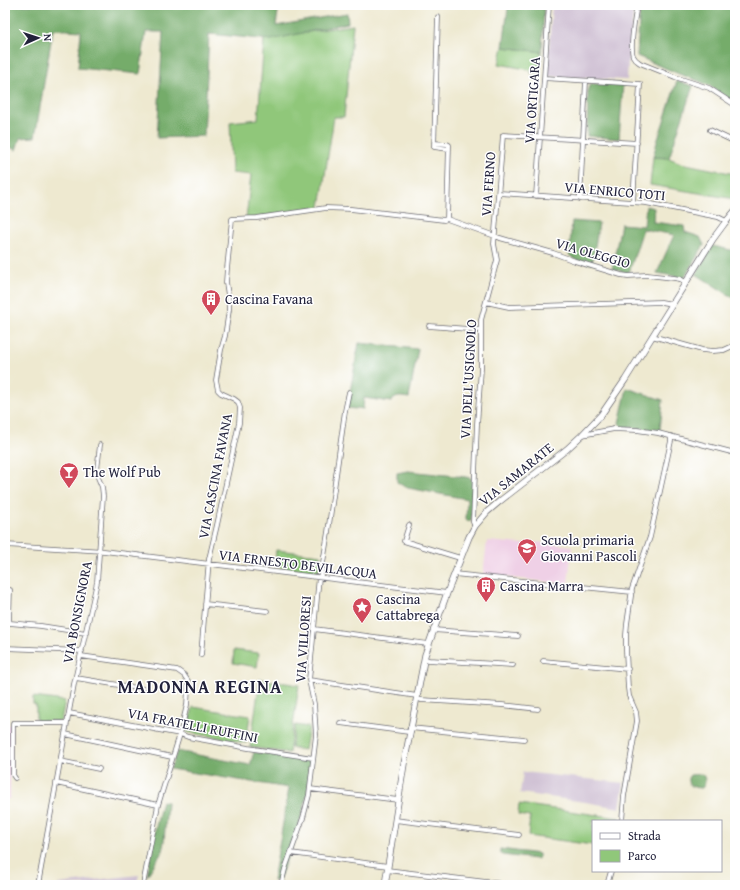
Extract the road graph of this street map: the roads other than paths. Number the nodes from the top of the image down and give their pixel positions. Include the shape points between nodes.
1 (549, 5) edge
2 (636, 5) edge
3 (438, 17) dead end
4 (544, 78) junction
5 (586, 81) junction
6 (735, 105) edge
7 (710, 130) dead end
8 (540, 136) junction
9 (584, 139) junction
10 (735, 142) edge
11 (637, 143) junction
12 (499, 194) junction
13 (536, 196) junction
14 (580, 199) junction
15 (633, 202) junction
16 (735, 212) edge
17 (447, 219) junction
18 (726, 221) junction
19 (495, 236) junction
20 (686, 282) junction
21 (486, 302) junction
22 (672, 304) junction
23 (429, 326) dead end
24 (481, 330) junction
25 (652, 336) junction
26 (735, 345) edge
27 (348, 392) dead end
28 (582, 435) junction
29 (671, 436) junction
30 (100, 444) dead end
31 (735, 453) edge
32 (409, 525) dead end
33 (475, 526) junction
34 (6, 545) dead end
35 (100, 551) junction
36 (460, 558) junction
37 (209, 564) junction
38 (454, 574) junction
39 (319, 577) junction
40 (5, 590) edge
41 (632, 592) junction
42 (447, 593) junction
43 (205, 604) junction
44 (267, 611) dead end
45 (314, 628) junction
46 (433, 630) junction
47 (86, 633) junction
48 (518, 636) dead end
49 (428, 644) junction
50 (5, 648) edge
51 (81, 654) junction
52 (201, 655) dead end
53 (424, 659) junction
54 (543, 660) dead end
55 (513, 665) dead end
56 (628, 669) junction
57 (76, 678) junction
58 (309, 680) junction
59 (142, 689) dead end
60 (416, 697) junction
61 (538, 709) dead end
62 (69, 713) junction
63 (67, 723) junction
64 (340, 723) dead end
65 (410, 730) junction
66 (65, 734) junction
67 (180, 734) junction
68 (524, 739) dead end
69 (172, 757) junction
70 (313, 758) junction
71 (60, 761) junction
72 (100, 769) dead end
73 (15, 778) dead end
74 (56, 783) junction
75 (310, 789) junction
76 (398, 800) junction
77 (158, 805) junction
78 (395, 820) junction
79 (622, 820) edge
80 (518, 834) dead end
81 (291, 853) junction
82 (387, 868) junction
83 (611, 872) edge
84 (38, 885) edge
85 (143, 885) edge
86 (281, 885) edge
87 (385, 885) edge
88 (511, 885) edge
89 (607, 885) edge

1 - 4 street, VIA ORTIGARA
2 - 6 street via 632,47 635,59 675,77 709,88
3 - 17 street via 434,148 449,149
4 - 5 street
4 - 8 street, VIA ORTIGARA
5 - 9 street
5 - 11 street via 640,84
7 - 10 street
8 - 9 street
8 - 12 street, VIA FERNO via 503,135
8 - 13 street, VIA ORTIGARA
9 - 11 street
9 - 14 street
11 - 15 street
12 - 13 street, VIA ENRICO TOTI
12 - 19 street, VIA FERNO
13 - 14 street, VIA ENRICO TOTI
14 - 15 street, VIA ENRICO TOTI
15 - 18 street, VIA ENRICO TOTI via 718,217
16 - 18 street, VIA SAMARATE
17 - 19 street
17 - 37 street, VIA CASCINA FAVANA via 351,208 232,219 226,282 229,310 216,380 218,390 238,402 240,414
18 - 20 street, VIA SAMARATE
19 - 20 street, VIA OLEGGIO via 621,275 669,277
19 - 21 street, VIA DELL'USIGNOLO via 497,260
20 - 22 street, VIA SAMARATE
21 - 22 street via 506,307 661,302
21 - 24 street, VIA DELL'USIGNOLO
22 - 25 street, VIA SAMARATE
23 - 24 street
24 - 33 street, VIA DELL'USIGNOLO via 473,522
25 - 26 street via 702,350 724,350
25 - 28 street, VIA SAMARATE via 610,403
27 - 39 street, VIA VILLORESI
28 - 29 street via 625,429
28 - 33 street, VIA SAMARATE via 494,506
29 - 31 street
29 - 41 street via 650,538
30 - 35 street, VIA BONSIGNORA via 97,470 103,491
32 - 36 street via 404,541
33 - 36 street, VIA SAMARATE
34 - 35 street, VIA BONSIGNORA
35 - 37 street, VIA ERNESTO BEVILACQUA
35 - 47 street, VIA BONSIGNORA via 97,582
36 - 38 street, VIA SAMARATE
37 - 39 street, VIA ERNESTO BEVILACQUA
37 - 43 street, VIA CASCINA FAVANA
38 - 41 street
38 - 42 street, VIA SAMARATE
39 - 42 street, VIA ERNESTO BEVILACQUA
39 - 45 street, VIA VILLORESI
40 - 47 street via 10,590 10,623
41 - 56 street via 626,635
42 - 46 street, VIA SAMARATE
43 - 44 street
43 - 52 street, VIA CASCINA FAVANA
45 - 49 street
45 - 58 street, VIA VILLORESI
46 - 48 street
46 - 49 street, VIA SAMARATE
47 - 51 street, VIA BONSIGNORA
49 - 53 street, VIA SAMARATE
50 - 51 street
51 - 57 street, VIA BONSIGNORA
51 - 67 street via 175,670 183,674 188,681 188,698
53 - 55 street
53 - 60 street, VIA SAMARATE
54 - 56 street
56 - 79 street via 629,696 637,720
57 - 59 street, VIA BONSIGNORA
57 - 62 street, VIA BONSIGNORA
58 - 60 street
58 - 70 street, VIA VILLORESI via 315,722
60 - 61 street
60 - 65 street, VIA SAMARATE
62 - 63 street, VIA BONSIGNORA
62 - 67 street, VIA FRATELLI RUFFINI
63 - 66 street, VIA BONSIGNORA
63 - 73 street via 13,723
64 - 65 street
65 - 68 street
65 - 76 street, VIA SAMARATE
66 - 69 street
66 - 71 street, VIA BONSIGNORA
67 - 69 street
67 - 70 street, VIA FRATELLI RUFFINI
69 - 77 street
70 - 75 street, VIA VILLORESI
71 - 72 street
71 - 74 street, VIA BONSIGNORA
74 - 77 street
74 - 84 street, VIA BONSIGNORA
75 - 76 street
75 - 81 street, VIA VILLORESI via 305,813
76 - 78 street, VIA SAMARATE
77 - 85 street
78 - 80 street
78 - 82 street, VIA SAMARATE
81 - 82 street
81 - 86 street, VIA VILLORESI
82 - 87 street, VIA SAMARATE
82 - 88 street
83 - 89 street

